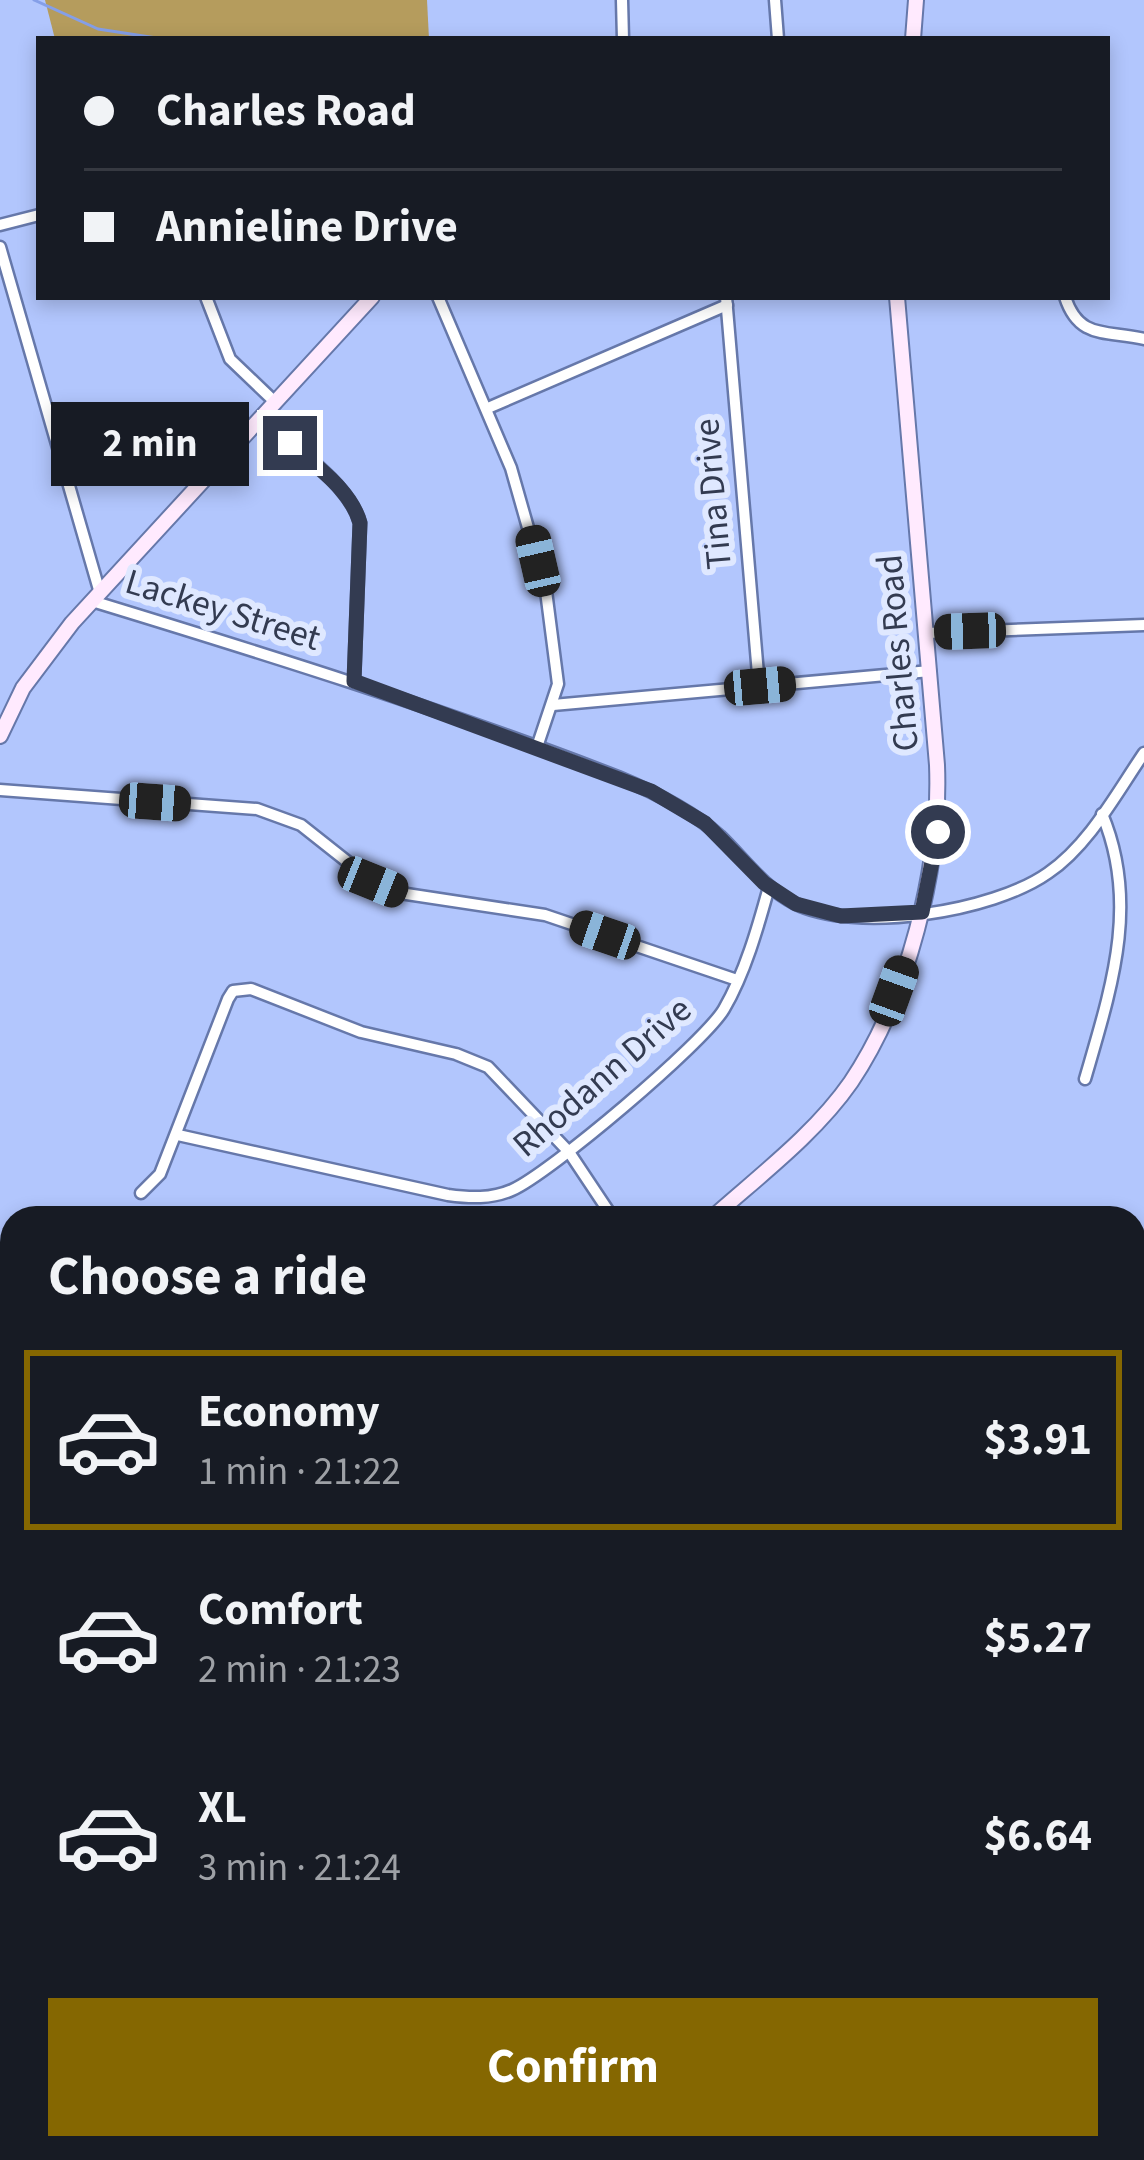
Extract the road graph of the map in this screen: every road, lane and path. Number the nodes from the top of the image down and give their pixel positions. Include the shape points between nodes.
1 (622, 0) edge
2 (775, 0) edge
3 (916, 0) edge
4 (623, 36) edge
5 (778, 36) edge
6 (910, 36) edge
7 (36, 216) edge
8 (0, 225) edge
9 (0, 247) edge
10 (207, 300) edge
11 (369, 300) edge
12 (439, 300) edge
13 (897, 300) edge
14 (1066, 300) edge
15 (726, 301) edge
16 (1144, 339) edge
17 (276, 404) junction
18 (488, 408) junction
19 (262, 418) junction
20 (96, 597) junction
21 (1144, 625) edge
22 (927, 633) junction
23 (930, 670) junction
24 (354, 681) junction
25 (760, 686) junction
26 (554, 705) junction
27 (0, 736) edge
28 (537, 747) junction
29 (1144, 753) edge
30 (0, 790) edge
31 (1102, 814) junction
32 (770, 887) junction
33 (922, 912) junction
34 (737, 980) junction
35 (1085, 1079) dead end
36 (178, 1135) junction
37 (569, 1152) junction
38 (141, 1193) dead end
39 (606, 1206) edge
40 (725, 1206) edge

1 - 4 street
2 - 5 street
3 - 6 street
7 - 8 street
9 - 20 street, Lackey Street
10 - 17 street via 224,349
11 - 17 street
12 - 18 street
13 - 22 street, Charles Road
14 - 16 street via 1084,329
15 - 18 street
15 - 25 street, Tina Drive
17 - 19 street
18 - 26 street via 546,591
19 - 20 street
19 - 24 street via 357,512
20 - 24 street, Lackey Street
20 - 27 street via 37,668
21 - 22 street
22 - 23 street, Charles Road
23 - 25 street
23 - 33 street, Charles Road via 938,832
24 - 28 street, Lackey Street
25 - 26 street
26 - 28 street
28 - 32 street, Lackey Street via 688,812
29 - 31 street, Lackey Street
30 - 34 street via 257,808 301,825 373,882 400,893 545,915
31 - 33 street, Lackey Street via 1067,857 1028,886
31 - 35 street via 1121,885 1121,939
32 - 33 street, Lackey Street via 817,912
32 - 34 street, Rhodann Drive
33 - 40 street, Charles Road via 850,1084
34 - 37 street, Rhodann Drive via 716,1021
36 - 37 street, Rhodann Drive via 466,1198 518,1188
36 - 37 street via 228,999 242,988 361,1032 478,1062
36 - 38 street
37 - 39 street

